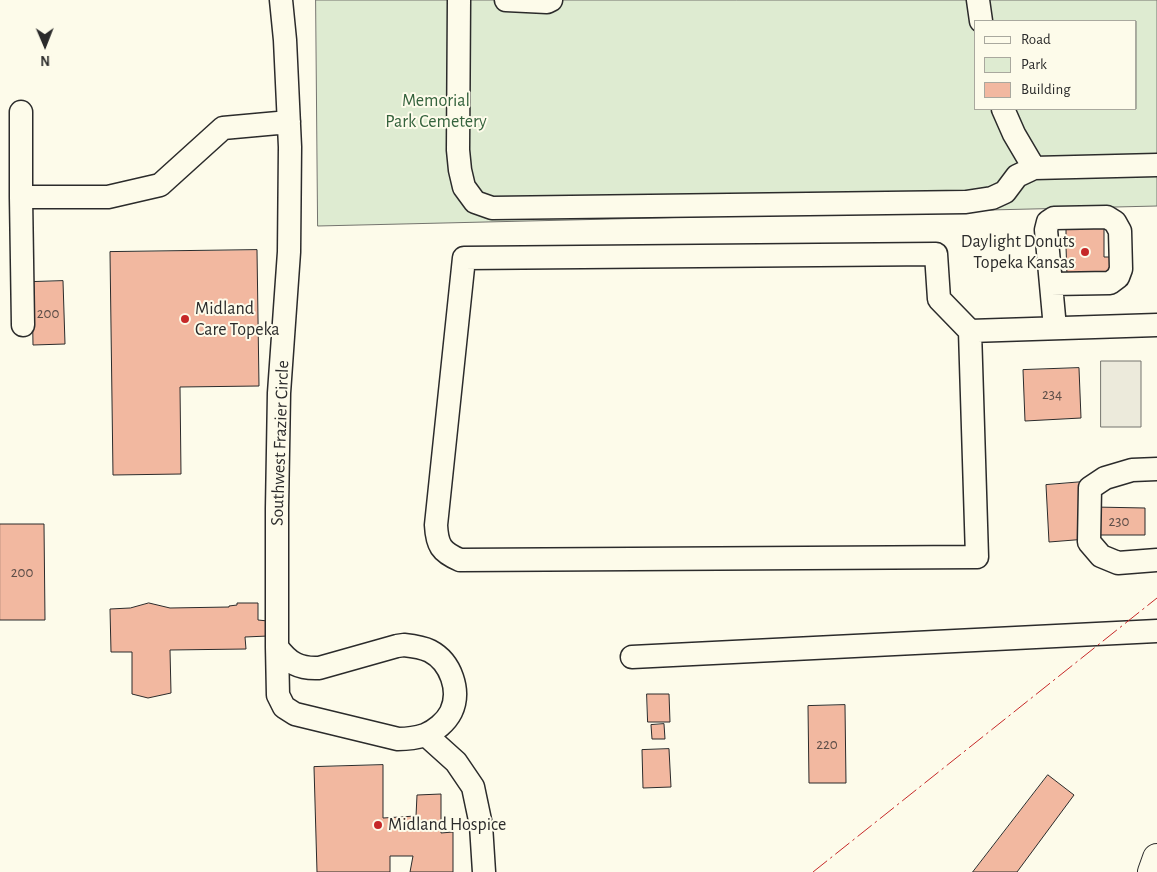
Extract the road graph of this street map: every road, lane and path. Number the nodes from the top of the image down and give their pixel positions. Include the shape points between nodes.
1 (281, 0) edge
2 (459, 0) edge
3 (506, 0) edge
4 (551, 0) edge
5 (978, 0) edge
6 (981, 20) edge
7 (1003, 110) edge
8 (21, 112) dead end
9 (289, 122) junction
10 (1157, 165) edge
11 (1034, 168) junction
12 (20, 197) junction
13 (1051, 284) dead end
14 (23, 325) dead end
15 (1157, 325) edge
16 (1056, 328) junction
17 (970, 331) junction
18 (1157, 469) edge
19 (1157, 560) edge
20 (1157, 631) edge
21 (277, 648) junction
22 (632, 657) dead end
23 (426, 734) junction
24 (1157, 858) edge
25 (484, 872) edge
26 (1152, 872) edge

1 - 9 street, Southwest Frazier Circle
2 - 11 street via 460,170 464,187 474,202 492,208 966,202 992,198 1004,192 1017,176
3 - 4 street
5 - 6 street
7 - 11 street
8 - 12 street
9 - 12 street via 222,128 160,185 108,197
9 - 21 street, Southwest Frazier Circle via 289,252 279,393
10 - 11 street
12 - 14 street
13 - 16 street
15 - 16 street
16 - 17 street
17 - 17 street via 938,299 936,254 464,258 436,537 449,555 460,560 977,557
18 - 19 street via 1132,470 1105,478 1090,488 1089,506 1089,542 1101,556 1118,563
20 - 22 street
21 - 23 street, Southwest Frazier Circle via 278,695 289,711 398,740
21 - 23 street, Southwest Frazier Circle via 292,663 307,669 397,646 417,646 432,652 450,673 455,691 450,715
23 - 25 street via 456,762 473,787 481,825
24 - 26 highway

